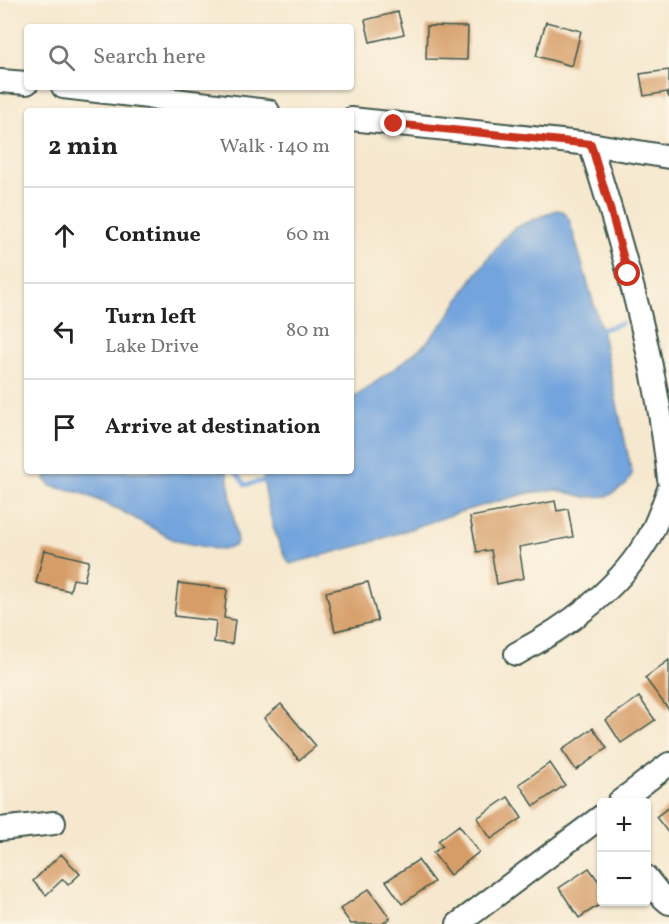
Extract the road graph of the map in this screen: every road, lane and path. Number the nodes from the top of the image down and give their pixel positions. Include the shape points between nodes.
1 (0, 81) edge
2 (24, 83) edge
3 (89, 90) edge
4 (242, 108) edge
5 (354, 119) edge
6 (591, 144) junction
7 (669, 157) edge
8 (669, 479) edge
9 (669, 489) edge
10 (516, 654) dead end
11 (669, 764) edge
12 (624, 798) edge
13 (597, 820) edge
14 (54, 823) dead end
15 (0, 829) edge
16 (651, 883) edge
17 (669, 903) edge
18 (458, 924) edge

1 - 2 street
3 - 4 street
5 - 6 street
6 - 7 street
6 - 8 street via 645,340 664,427
9 - 10 street via 646,544 611,589 551,635
11 - 12 street
13 - 18 street
14 - 15 street
16 - 17 street

